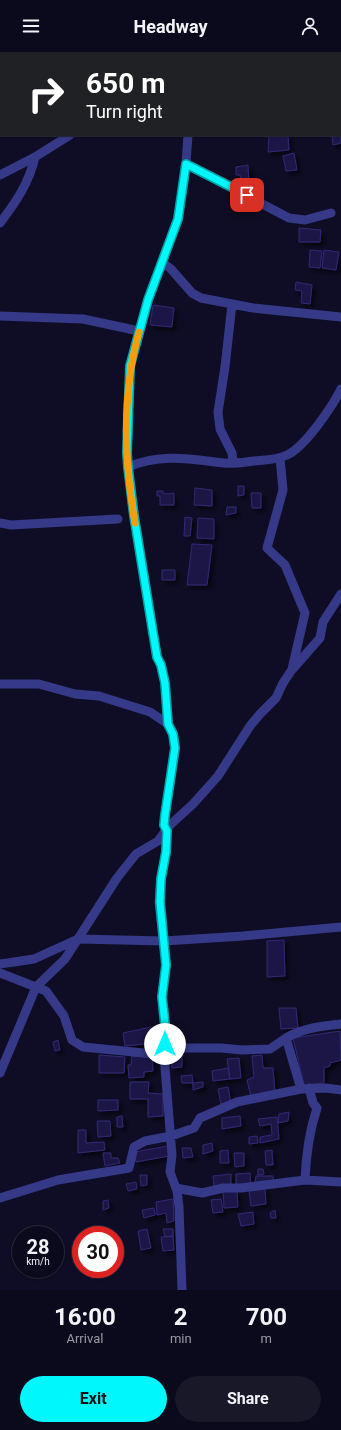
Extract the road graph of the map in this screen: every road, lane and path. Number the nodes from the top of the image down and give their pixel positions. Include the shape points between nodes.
1 (68, 136) edge
2 (188, 136) edge
3 (35, 157) junction
4 (186, 164) junction
5 (0, 175) edge
6 (331, 213) dead end
7 (0, 223) edge
8 (162, 262) junction
9 (232, 304) junction
10 (0, 316) edge
11 (341, 317) edge
12 (139, 330) junction
13 (341, 390) edge
14 (280, 458) junction
15 (233, 463) junction
16 (128, 467) junction
17 (118, 519) dead end
18 (0, 523) edge
19 (341, 594) edge
20 (291, 671) junction
21 (0, 684) edge
22 (168, 724) junction
23 (167, 831) junction
24 (341, 927) edge
25 (78, 939) junction
26 (164, 941) junction
27 (0, 964) edge
28 (0, 973) edge
29 (36, 987) junction
30 (341, 1024) edge
31 (286, 1038) junction
32 (164, 1056) junction
33 (0, 1073) edge
34 (305, 1089) junction
35 (341, 1090) edge
36 (171, 1136) junction
37 (305, 1180) junction
38 (341, 1182) edge
39 (176, 1188) junction
40 (0, 1198) edge
41 (182, 1290) edge

1 - 3 street
2 - 4 street
3 - 5 street
3 - 7 street via 31,175 19,198
4 - 6 street via 289,218 305,220
4 - 8 street via 178,219
8 - 9 street via 171,268 196,296
8 - 12 street
9 - 11 street via 273,311
9 - 15 street via 218,412 220,429 232,453
10 - 12 street via 83,319
12 - 16 street via 130,366
13 - 14 street via 334,403 303,442 293,452
14 - 15 street
14 - 20 street via 283,490 267,548 285,565 305,613
15 - 16 street via 155,458
16 - 22 street via 154,644 165,683
17 - 18 street via 11,525
19 - 20 street via 323,622 320,638
20 - 23 street via 276,698 250,726 218,776
21 - 22 street via 39,684 75,694 99,696 146,710
22 - 23 street via 175,748 164,825
23 - 25 street via 158,841 136,854 117,878
23 - 26 street via 160,902
24 - 26 street
25 - 26 street
25 - 27 street via 34,959
25 - 29 street via 65,959
26 - 32 street
28 - 29 street
29 - 32 street via 46,991 57,1006 64,1016 72,1040 77,1045
29 - 33 street
30 - 31 street via 298,1031
31 - 32 street via 270,1050 179,1048
31 - 34 street
32 - 36 street
34 - 35 street
34 - 36 street via 238,1102 200,1118 194,1128
34 - 37 street via 318,1108 311,1126 305,1160
36 - 39 street via 170,1172
36 - 40 street via 145,1141 134,1147 129,1168 58,1180
37 - 38 street
37 - 39 street via 223,1188 202,1193
39 - 41 street

